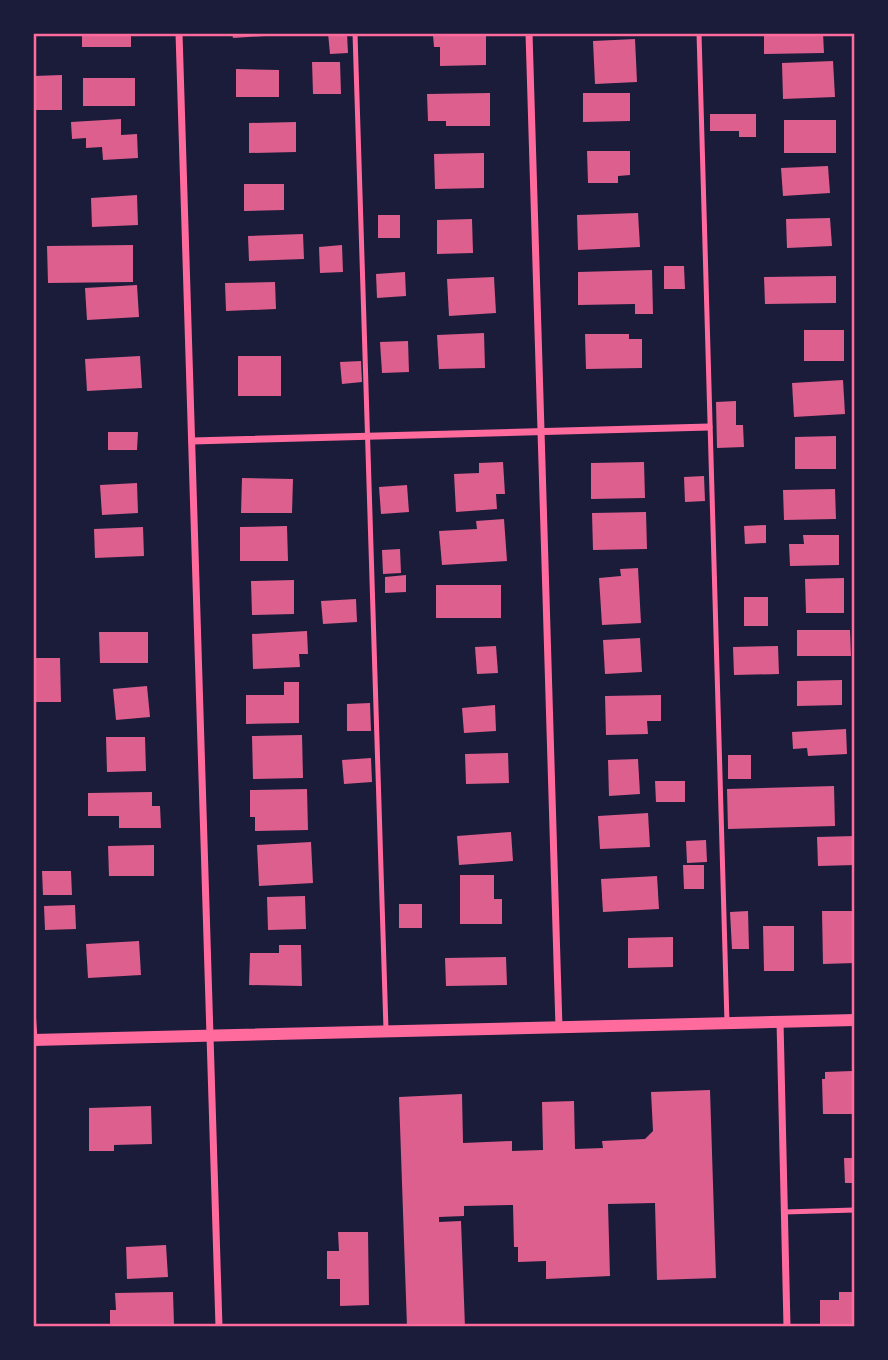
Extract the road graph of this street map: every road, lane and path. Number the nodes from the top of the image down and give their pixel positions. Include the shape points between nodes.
1 (179, 33) edge
2 (355, 33) edge
3 (528, 33) edge
4 (699, 33) edge
5 (709, 427) junction
6 (541, 431) junction
7 (368, 436) junction
8 (192, 441) junction
9 (33, 1011) edge
10 (855, 1020) edge
11 (780, 1021) junction
12 (727, 1023) junction
13 (559, 1028) junction
14 (386, 1030) junction
15 (210, 1037) junction
16 (34, 1040) edge
17 (855, 1210) edge
18 (784, 1212) junction
19 (219, 1327) edge
20 (787, 1327) edge

1 - 8 street
2 - 7 lane
3 - 6 street
4 - 5 lane
5 - 6 street
5 - 12 lane
6 - 7 street
6 - 13 street
7 - 8 street
7 - 14 lane
8 - 15 street
9 - 16 lane
10 - 11 street
11 - 12 street
11 - 18 street
12 - 13 street
13 - 14 street
14 - 15 street
15 - 16 street
15 - 19 street
17 - 18 lane
18 - 20 street

